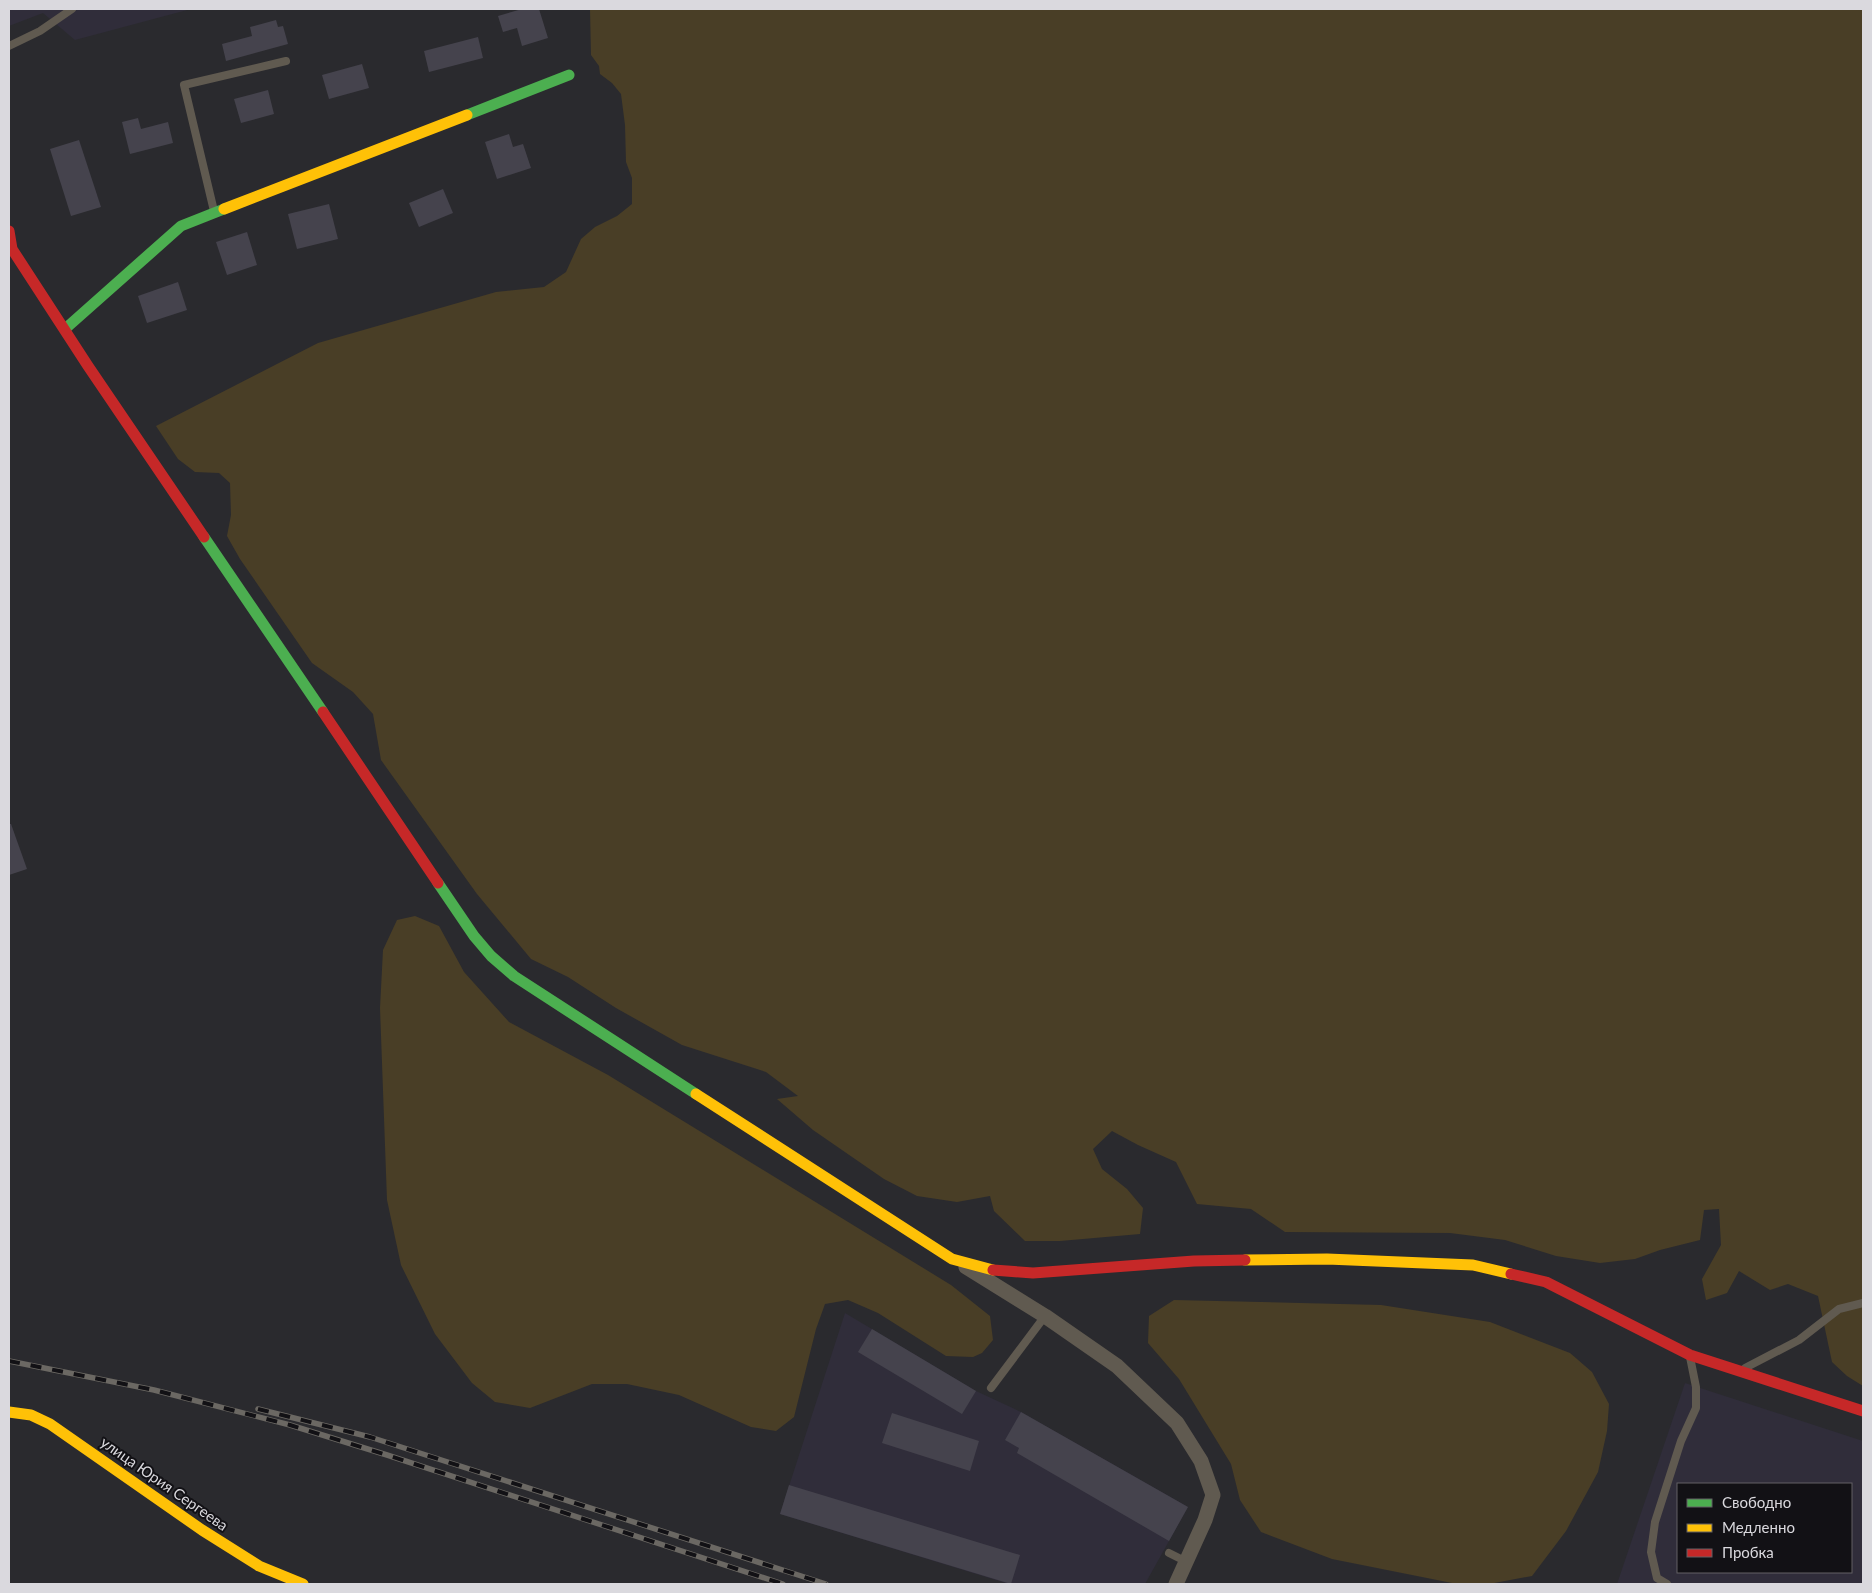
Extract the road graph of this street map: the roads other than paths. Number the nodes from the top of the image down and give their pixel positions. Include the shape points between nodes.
1 (72, 9) edge
2 (9, 46) edge
3 (286, 61) dead end
4 (569, 75) dead end
5 (214, 213) junction
6 (9, 231) edge
7 (64, 329) junction
8 (952, 1258) junction
9 (1863, 1303) edge
10 (1045, 1316) junction
11 (1690, 1355) junction
12 (1741, 1370) junction
13 (991, 1388) dead end
14 (1863, 1411) edge
15 (9, 1412) edge
16 (1169, 1553) dead end
17 (1187, 1562) junction
18 (303, 1584) edge
19 (1176, 1584) edge
20 (1667, 1584) edge

1 - 2 lane via 40,31
3 - 5 lane via 184,85
4 - 5 street
5 - 7 street via 181,226
6 - 7 street via 12,249
7 - 8 street via 457,911 491,956 514,976
8 - 10 street
8 - 11 street via 995,1270 1033,1273 1213,1261 1327,1259 1473,1264 1546,1282
9 - 12 lane via 1840,1309 1800,1340
10 - 13 lane
10 - 17 street via 1117,1366 1176,1423 1201,1461 1213,1495
11 - 12 street
11 - 20 lane via 1696,1408 1666,1486 1655,1522 1651,1552 1656,1578
12 - 14 street
15 - 18 street, улица Юрия Сергеева via 31,1415 50,1424 259,1566
16 - 17 lane
17 - 19 street

